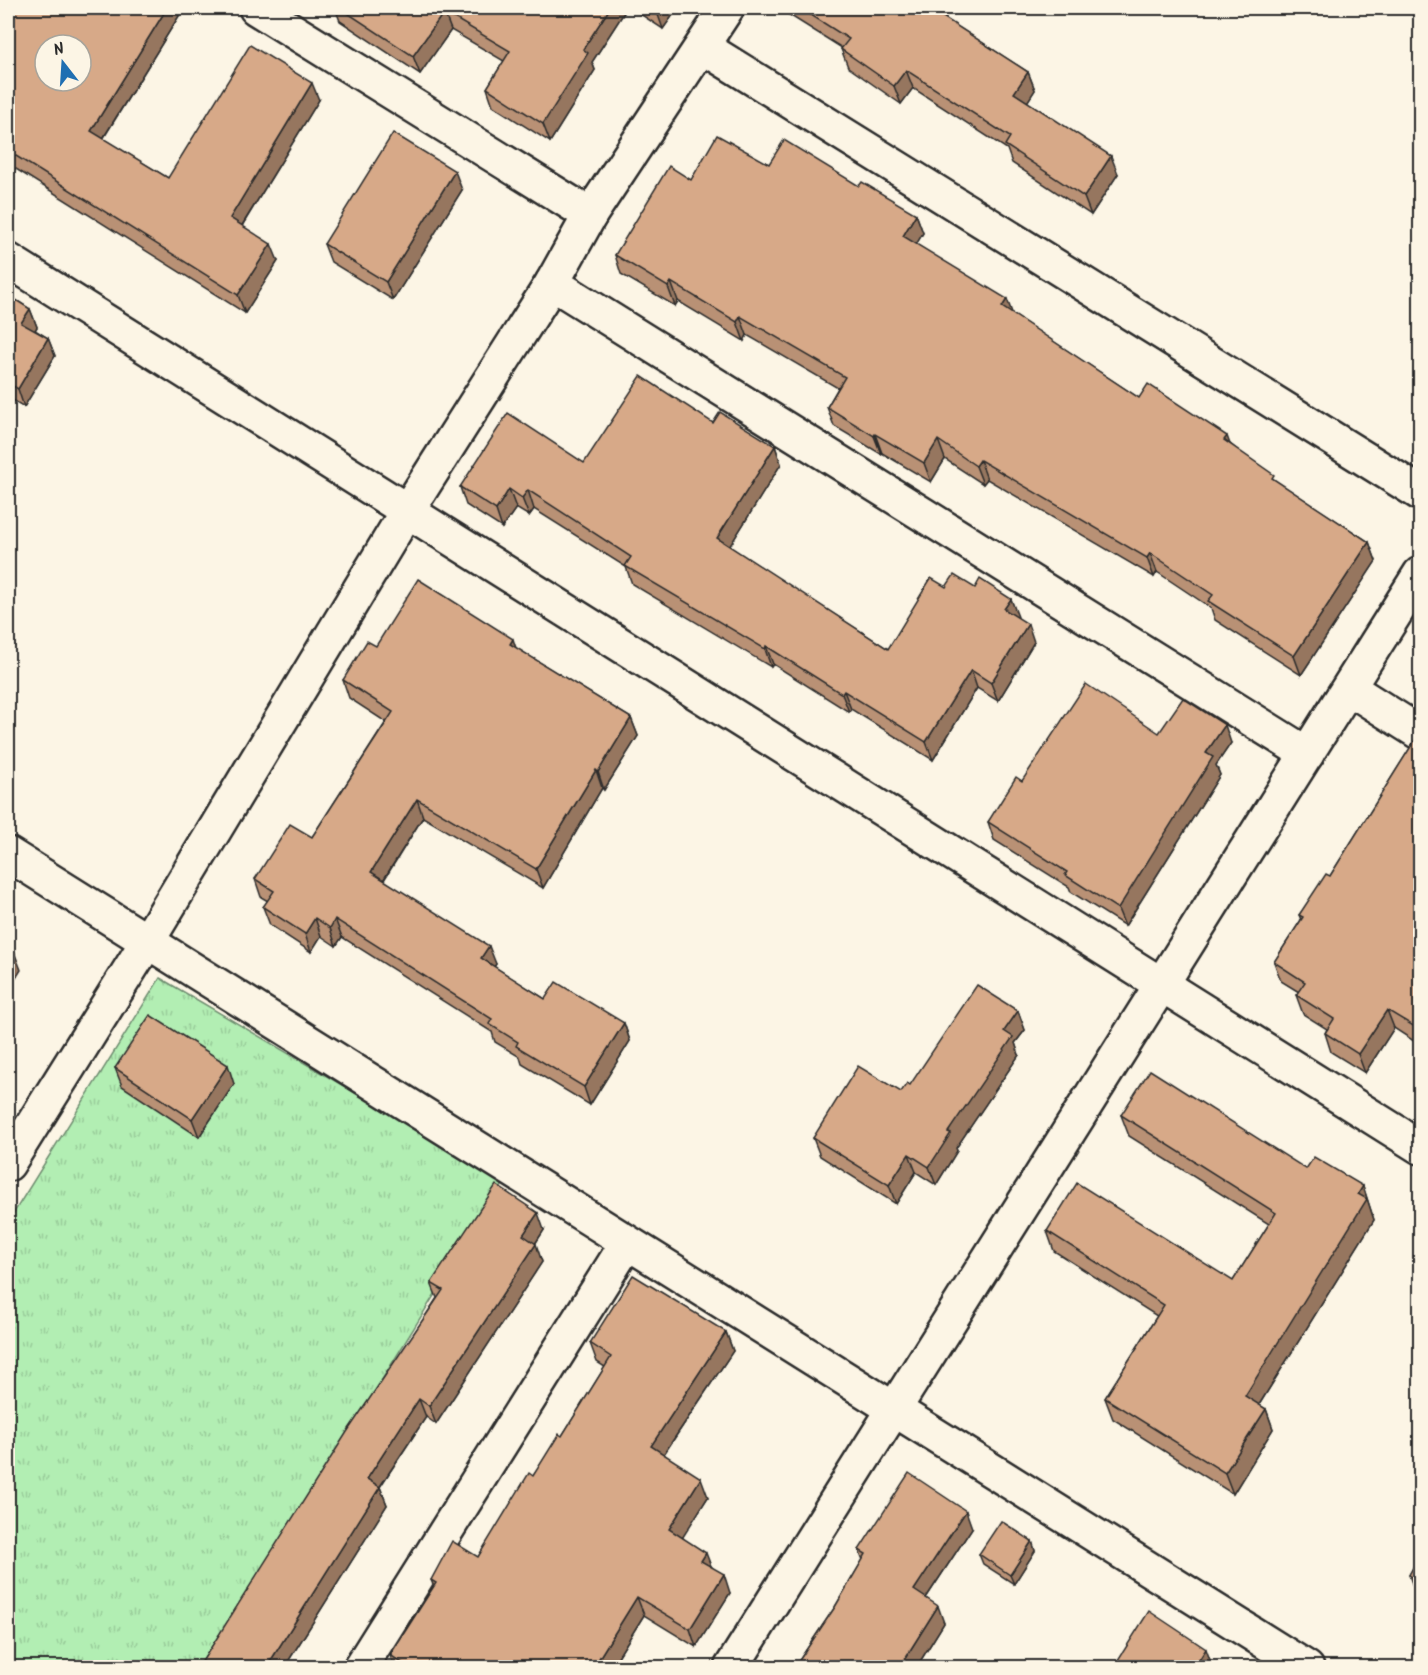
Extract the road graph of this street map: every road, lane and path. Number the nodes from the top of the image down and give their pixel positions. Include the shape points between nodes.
1 (256, 8) edge
2 (727, 8) edge
3 (703, 47) junction
4 (590, 215) junction
5 (8, 260) edge
6 (552, 283) junction
7 (1420, 494) edge
8 (407, 511) junction
9 (1420, 574) edge
10 (1349, 688) junction
11 (1420, 733) edge
12 (1307, 754) junction
13 (8, 854) edge
14 (147, 942) junction
15 (1163, 985) junction
16 (1420, 1147) edge
17 (8, 1164) edge
18 (627, 1243) junction
19 (894, 1408) junction
20 (360, 1668) edge
21 (731, 1668) edge
22 (1307, 1668) edge

1 - 4 street
2 - 3 street
3 - 4 street
3 - 7 street
4 - 6 street
5 - 8 street
6 - 8 street
6 - 12 street
8 - 14 street
8 - 15 street
9 - 10 street
10 - 11 street
10 - 12 street
12 - 15 street
13 - 14 street
14 - 17 street
14 - 18 street
15 - 16 street
15 - 19 street
18 - 19 street
18 - 20 street
19 - 21 street
19 - 22 street

